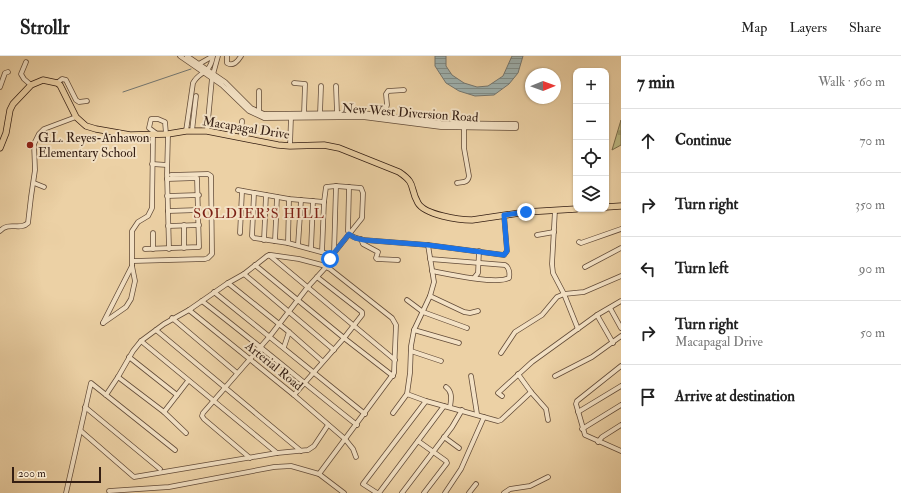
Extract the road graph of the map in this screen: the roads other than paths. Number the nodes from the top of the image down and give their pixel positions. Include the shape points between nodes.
1 (180, 56) edge
2 (187, 56) edge
3 (227, 56) edge
4 (241, 56) edge
5 (215, 58) edge
6 (26, 62) dead end
7 (199, 64) junction
8 (206, 71) junction
9 (8, 72) dead end
10 (213, 76) junction
11 (57, 83) junction
12 (294, 83) dead end
13 (31, 86) junction
14 (321, 86) dead end
15 (336, 86) dead end
16 (0, 87) edge
17 (404, 90) dead end
18 (259, 91) dead end
19 (191, 92) junction
20 (86, 101) dead end
21 (259, 112) junction
22 (337, 113) junction
23 (304, 114) junction
24 (320, 114) junction
25 (384, 116) junction
26 (76, 117) junction
27 (291, 117) junction
28 (242, 121) dead end
29 (187, 122) junction
30 (192, 123) junction
31 (464, 128) junction
32 (189, 131) junction
33 (207, 131) junction
34 (155, 134) junction
35 (167, 134) junction
36 (2, 135) edge
37 (241, 137) junction
38 (290, 146) junction
39 (0, 148) edge
40 (152, 164) junction
41 (168, 165) junction
42 (171, 175) dead end
43 (167, 179) junction
44 (34, 183) junction
45 (457, 183) dead end
46 (336, 186) junction
47 (44, 187) dead end
48 (349, 187) junction
49 (254, 193) junction
50 (199, 195) junction
51 (266, 195) junction
52 (168, 196) junction
53 (277, 197) junction
54 (289, 199) junction
55 (301, 200) junction
56 (313, 201) junction
57 (324, 202) junction
58 (621, 206) edge
59 (609, 207) edge
60 (573, 209) edge
61 (199, 210) junction
62 (555, 210) junction
63 (168, 211) junction
64 (504, 215) junction
65 (184, 225) junction
66 (198, 225) junction
67 (168, 226) junction
68 (621, 229) edge
69 (0, 231) edge
70 (554, 232) junction
71 (153, 233) dead end
72 (240, 233) dead end
73 (349, 234) junction
74 (537, 235) dead end
75 (361, 239) junction
76 (264, 240) junction
77 (275, 241) junction
78 (579, 242) dead end
79 (288, 243) junction
80 (298, 245) junction
81 (428, 245) junction
82 (184, 248) junction
83 (621, 248) edge
84 (145, 249) dead end
85 (153, 249) junction
86 (169, 249) junction
87 (311, 249) junction
88 (479, 251) junction
89 (322, 252) junction
90 (333, 254) junction
91 (269, 256) junction
92 (430, 258) junction
93 (398, 260) dead end
94 (479, 263) junction
95 (132, 264) junction
96 (255, 265) junction
97 (326, 267) junction
98 (585, 267) dead end
99 (432, 271) junction
100 (244, 274) junction
101 (621, 276) edge
102 (317, 277) junction
103 (474, 278) junction
104 (228, 283) junction
105 (307, 288) junction
106 (214, 292) junction
107 (564, 294) junction
108 (430, 296) junction
109 (298, 300) junction
110 (407, 300) dead end
111 (621, 300) edge
112 (202, 301) junction
113 (610, 308) junction
114 (189, 310) junction
115 (478, 311) dead end
116 (422, 312) junction
117 (288, 313) junction
118 (597, 315) junction
119 (172, 318) junction
120 (279, 324) junction
121 (353, 326) junction
122 (467, 328) dead end
123 (621, 328) edge
124 (578, 329) junction
125 (156, 330) junction
126 (414, 330) junction
127 (289, 332) junction
128 (270, 336) junction
129 (621, 336) edge
130 (344, 338) junction
131 (141, 342) junction
132 (613, 342) junction
133 (460, 344) dead end
134 (261, 346) junction
135 (284, 347) junction
136 (334, 350) junction
137 (411, 351) junction
138 (501, 353) dead end
139 (129, 357) junction
140 (249, 360) junction
141 (395, 360) junction
142 (322, 361) junction
143 (441, 361) dead end
144 (621, 366) edge
145 (314, 372) junction
146 (237, 373) junction
147 (518, 374) junction
148 (393, 376) junction
149 (471, 376) dead end
150 (555, 376) dead end
151 (118, 377) junction
152 (188, 381) junction
153 (304, 383) junction
154 (621, 386) edge
155 (446, 387) dead end
156 (225, 388) junction
157 (531, 392) junction
158 (407, 394) junction
159 (106, 395) junction
160 (177, 396) junction
161 (294, 396) junction
162 (502, 396) dead end
163 (426, 401) junction
164 (213, 402) junction
165 (621, 405) edge
166 (444, 406) junction
167 (85, 407) junction
168 (450, 407) junction
169 (462, 410) junction
170 (164, 412) junction
171 (578, 412) junction
172 (393, 413) dead end
173 (365, 414) junction
174 (477, 414) junction
175 (484, 417) junction
176 (548, 420) dead end
177 (328, 425) junction
178 (357, 425) junction
179 (621, 425) edge
180 (582, 429) junction
181 (81, 431) junction
182 (186, 433) dead end
183 (444, 437) junction
184 (345, 439) junction
185 (418, 441) junction
186 (598, 442) junction
187 (621, 445) edge
188 (459, 448) dead end
189 (175, 450) dead end
190 (301, 451) junction
191 (619, 451) edge
192 (433, 452) junction
193 (277, 453) junction
194 (356, 457) dead end
195 (250, 458) junction
196 (160, 469) dead end
197 (320, 474) junction
198 (548, 477) dead end
199 (476, 484) dead end
200 (109, 491) dead end
201 (66, 493) edge
202 (344, 493) edge
203 (378, 493) edge
204 (402, 493) edge
205 (424, 493) edge
206 (445, 493) edge
207 (469, 493) edge
208 (504, 493) edge

1 - 8 street, New West Diversion Road
2 - 7 street, New West Diversion Road
3 - 4 street via 227,63 231,64
5 - 7 street
5 - 8 street
5 - 10 street
6 - 13 street via 21,74
7 - 8 street, New West Diversion Road
8 - 10 street, New West Diversion Road
8 - 19 street via 194,80
9 - 16 street via 2,78
10 - 21 street, New West Diversion Road via 225,82
10 - 27 street, New West Diversion Road via 254,114 268,119
10 - 33 street
11 - 13 main road via 43,80
11 - 20 street via 62,79 66,80 76,100
11 - 26 main road, Macapagal Drive
12 - 23 street via 305,84
13 - 36 main road via 13,104
14 - 24 street
15 - 22 street
17 - 25 street via 388,91
18 - 21 street
19 - 29 street
19 - 30 street via 197,96
21 - 27 street, New West Diversion Road
22 - 24 street, New West Diversion Road
22 - 25 street, New West Diversion Road
23 - 24 street, New West Diversion Road
23 - 27 street, New West Diversion Road
25 - 31 street, New West Diversion Road via 441,123 516,126
26 - 34 main road, Macapagal Drive via 86,126 102,131 130,135
26 - 44 street via 44,129 39,134 34,144
27 - 31 street, New West Diversion Road via 363,117 427,126
27 - 38 street
28 - 37 street
29 - 30 street
29 - 32 street
30 - 32 street
31 - 45 street via 464,148 469,176 466,182
32 - 33 main road, Macapagal Drive
32 - 35 main road, Macapagal Drive
33 - 37 main road, Macapagal Drive
34 - 35 main road, Macapagal Drive
34 - 35 street via 149,128 151,119 165,122
34 - 40 street
35 - 41 street
36 - 39 main road
37 - 38 main road, Macapagal Drive
38 - 64 main road, Macapagal Drive via 324,145 339,148 399,172 408,178 421,207 432,213 467,220
40 - 41 street
40 - 95 street via 152,208 148,216 138,222 132,231
41 - 43 street
42 - 95 street via 210,176 212,254 205,259
43 - 50 street via 197,178
43 - 52 street
44 - 47 street
44 - 69 street via 28,224 7,226
46 - 48 street
46 - 57 street via 326,187
46 - 90 street
48 - 73 street
48 - 73 street via 361,188 363,192 362,216
49 - 51 street
49 - 72 street via 240,190
49 - 76 street via 252,236
50 - 52 street
50 - 61 street
51 - 53 street
51 - 76 street
52 - 63 street
53 - 54 street
53 - 77 street
54 - 55 street
54 - 79 street
55 - 56 street
55 - 80 street
56 - 57 street
56 - 87 street
57 - 89 street
58 - 59 main road
60 - 62 main road, Macapagal Drive
61 - 63 street
61 - 66 street
62 - 64 main road, Macapagal Drive
62 - 70 street
63 - 67 street
64 - 88 street via 507,253 502,255
65 - 66 street
65 - 67 street
65 - 82 street
66 - 82 street via 199,247
67 - 86 street
68 - 78 street
70 - 74 street
70 - 107 street via 553,273
71 - 85 street
73 - 75 street
73 - 90 street
75 - 81 street
75 - 93 street via 363,244 378,252 377,259
76 - 77 street
77 - 79 street
79 - 80 street
80 - 87 street
81 - 88 street
81 - 92 street
82 - 86 street
83 - 98 street
84 - 85 street
85 - 86 street
87 - 89 street
88 - 94 street
89 - 90 street
90 - 97 street
91 - 96 street
91 - 97 street via 299,259
91 - 105 street
92 - 94 street
92 - 99 street
94 - 103 street
94 - 103 street via 505,265 509,270 509,276 506,280
95 - 95 street via 121,290 103,323 126,307 131,299 135,281
96 - 100 street
96 - 109 street
97 - 102 street
97 - 141 street via 395,322
99 - 103 street
99 - 108 street via 434,282
100 - 104 street
100 - 117 street
101 - 107 street via 584,292
102 - 105 street
102 - 121 street via 362,312
104 - 106 street
104 - 120 street
105 - 109 street
105 - 121 street
106 - 112 street
106 - 128 street
107 - 124 street
107 - 138 street via 552,301 542,315 515,332
108 - 115 street via 464,312
108 - 116 street
109 - 117 street
109 - 130 street
110 - 116 street
111 - 113 street
112 - 114 street
112 - 134 street
113 - 118 street
113 - 123 street
114 - 119 street
114 - 140 street, Arterial Road
116 - 122 street
116 - 126 street
117 - 120 street
117 - 136 street
118 - 124 street
118 - 132 street
119 - 125 street
119 - 146 street
120 - 127 street
120 - 128 street
121 - 130 street
121 - 141 street
124 - 147 street
125 - 131 street
125 - 156 street
126 - 133 street
126 - 137 street
127 - 135 street
127 - 142 street
128 - 134 street
128 - 135 street
129 - 132 street
130 - 136 street
130 - 148 street
131 - 139 street
131 - 152 street
132 - 150 street via 592,357
134 - 140 street
134 - 153 street
135 - 145 street
136 - 142 street
137 - 143 street
137 - 158 street
139 - 151 street
139 - 160 street
140 - 146 street
140 - 161 street, Arterial Road
141 - 148 street
142 - 145 street
144 - 171 street via 578,401
145 - 153 street
145 - 173 street
146 - 156 street
147 - 157 street
147 - 162 street via 498,393
148 - 173 street
149 - 174 street
151 - 159 street
151 - 170 street
152 - 160 street
152 - 164 street
153 - 161 street
153 - 178 street
154 - 171 street
155 - 168 street via 451,394
156 - 164 street
156 - 190 street
157 - 175 street via 500,421
157 - 176 street via 546,409
158 - 163 street
158 - 172 street
159 - 167 street via 91,383
159 - 189 street
160 - 170 street
161 - 177 street, Arterial Road
163 - 166 street
163 - 203 street via 363,484
164 - 193 street
164 - 195 street via 202,416
165 - 180 street
166 - 168 street
166 - 185 street
167 - 181 street
167 - 196 street
168 - 169 street
169 - 174 street
169 - 183 street
170 - 182 street
171 - 180 street
173 - 178 street
174 - 175 street
175 - 206 street via 461,470
177 - 184 street, Arterial Road
177 - 190 street via 312,449
178 - 184 street
179 - 186 street
180 - 186 street via 585,435
181 - 195 street via 132,477
181 - 201 street
183 - 188 street
183 - 192 street
184 - 194 street, Arterial Road via 354,449
184 - 197 street
185 - 192 street
185 - 203 street
186 - 191 street
187 - 191 street
190 - 193 street
192 - 204 street
192 - 205 street via 446,461 446,464
193 - 195 street
197 - 200 street via 291,466 274,467 169,487
197 - 202 street
198 - 208 street via 533,485 510,489
199 - 207 street

